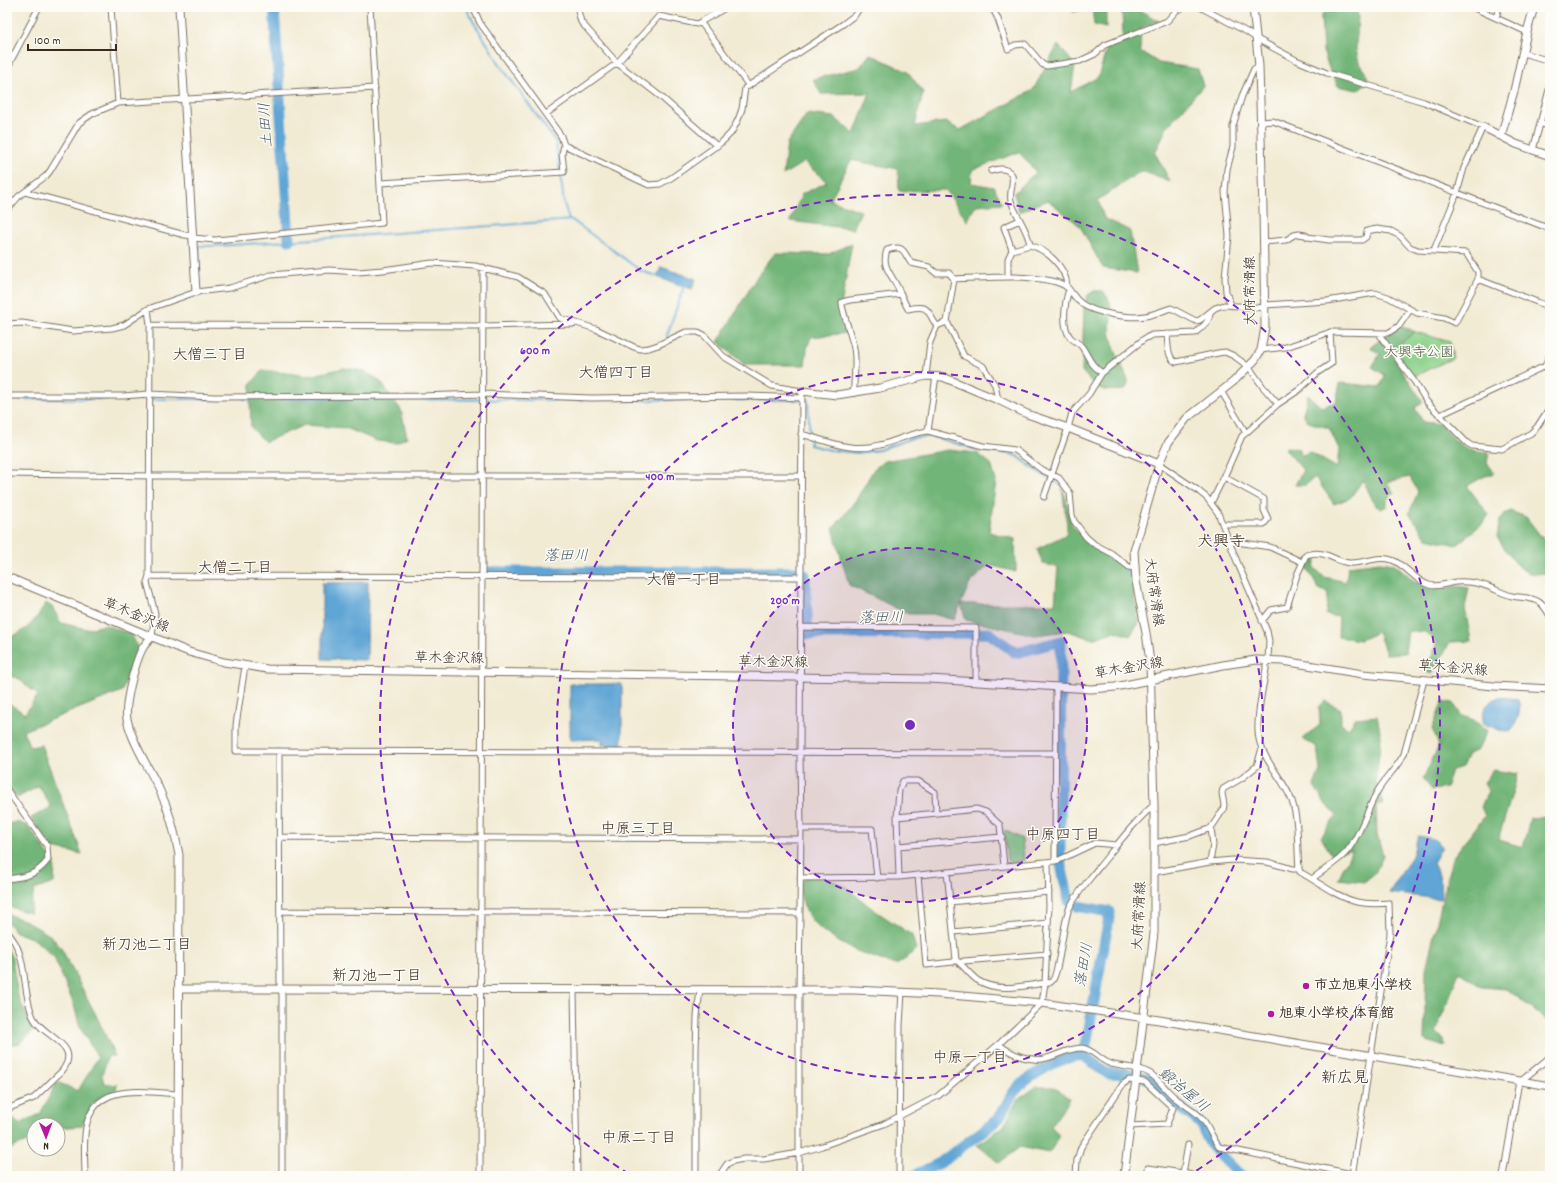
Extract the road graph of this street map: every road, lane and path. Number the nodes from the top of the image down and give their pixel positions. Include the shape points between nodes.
1 (39, 7) edge
2 (111, 7) edge
3 (179, 7) edge
4 (370, 7) edge
5 (473, 7) edge
6 (577, 7) edge
7 (728, 7) edge
8 (860, 7) edge
9 (992, 7) edge
10 (1185, 7) edge
11 (1200, 7) edge
12 (1252, 7) edge
13 (1472, 7) edge
14 (1499, 7) edge
15 (1534, 7) edge
16 (1496, 18) junction
17 (701, 23) junction
18 (1527, 32) junction
19 (1257, 39) junction
20 (1523, 53) junction
21 (1550, 61) edge
22 (617, 62) junction
23 (1259, 66) junction
24 (7, 68) edge
25 (749, 86) junction
26 (1550, 86) edge
27 (375, 88) junction
28 (184, 100) junction
29 (118, 103) junction
30 (546, 114) junction
31 (1261, 122) junction
32 (1540, 123) junction
33 (1483, 127) junction
34 (1550, 127) edge
35 (1500, 136) junction
36 (564, 145) junction
37 (717, 146) junction
38 (1533, 150) junction
39 (1550, 156) edge
40 (991, 171) dead end
41 (380, 183) junction
42 (25, 192) junction
43 (1457, 193) junction
44 (7, 210) edge
45 (1020, 220) junction
46 (1550, 229) edge
47 (193, 237) junction
48 (1264, 242) junction
49 (1030, 245) junction
50 (1012, 250) junction
51 (1434, 250) junction
52 (483, 267) junction
53 (1008, 277) junction
54 (954, 279) junction
55 (1478, 279) junction
56 (1068, 287) junction
57 (196, 292) junction
58 (901, 294) junction
59 (1231, 305) junction
60 (1265, 307) junction
61 (1550, 307) edge
62 (148, 309) junction
63 (1410, 310) junction
64 (1210, 312) junction
65 (947, 322) junction
66 (7, 324) edge
67 (579, 324) junction
68 (150, 325) junction
69 (483, 326) junction
70 (937, 326) junction
71 (1330, 332) junction
72 (1167, 334) junction
73 (1381, 334) junction
74 (1261, 350) junction
75 (1550, 354) edge
76 (1249, 367) junction
77 (1102, 373) junction
78 (926, 376) junction
79 (936, 376) junction
80 (1221, 391) junction
81 (854, 393) junction
82 (149, 394) junction
83 (483, 394) junction
84 (802, 394) junction
85 (7, 396) edge
86 (998, 400) junction
87 (1278, 404) junction
88 (1550, 407) edge
89 (1440, 415) junction
90 (1068, 428) junction
91 (928, 431) junction
92 (1246, 433) junction
93 (801, 434) junction
94 (1159, 464) junction
95 (7, 474) edge
96 (149, 475) junction
97 (1052, 475) junction
98 (482, 476) junction
99 (801, 476) junction
100 (1224, 477) junction
101 (1044, 497) dead end
102 (1210, 503) junction
103 (1223, 524) junction
104 (1230, 541) junction
105 (1302, 562) junction
106 (1135, 568) junction
107 (149, 576) junction
108 (482, 576) junction
109 (7, 577) edge
110 (800, 577) junction
111 (1550, 616) edge
112 (1262, 621) junction
113 (800, 627) junction
114 (152, 636) junction
115 (1267, 660) junction
116 (245, 666) junction
117 (482, 672) junction
118 (800, 677) junction
119 (1151, 680) junction
120 (1424, 680) junction
121 (976, 681) junction
122 (1056, 688) junction
123 (1550, 689) edge
124 (1262, 748) junction
125 (279, 751) junction
126 (482, 751) junction
127 (800, 753) junction
128 (1055, 753) junction
129 (7, 790) edge
130 (1154, 805) junction
131 (936, 813) junction
132 (897, 817) junction
133 (1211, 828) junction
134 (801, 829) junction
135 (280, 837) junction
136 (482, 837) junction
137 (1002, 837) junction
138 (800, 839) junction
139 (1154, 843) junction
140 (1117, 845) junction
141 (898, 846) junction
142 (1055, 861) junction
143 (1048, 862) junction
144 (1210, 862) junction
145 (1004, 866) junction
146 (1298, 869) junction
147 (947, 872) junction
148 (1155, 872) junction
149 (918, 875) junction
150 (899, 877) junction
151 (800, 878) junction
152 (877, 878) junction
153 (7, 879) edge
154 (1312, 879) junction
155 (1049, 892) junction
156 (950, 902) junction
157 (280, 911) junction
158 (481, 912) junction
159 (800, 913) junction
160 (1048, 923) junction
161 (7, 932) edge
162 (953, 932) junction
163 (1046, 954) junction
164 (958, 962) junction
165 (1045, 983) junction
166 (179, 989) junction
167 (281, 990) junction
168 (481, 990) junction
169 (574, 990) junction
170 (700, 990) junction
171 (799, 990) junction
172 (902, 992) junction
173 (1042, 1003) junction
174 (1143, 1017) junction
175 (999, 1044) junction
176 (1371, 1056) junction
177 (1550, 1057) edge
178 (1136, 1075) junction
179 (1521, 1081) junction
180 (1550, 1086) edge
181 (178, 1094) junction
182 (7, 1108) edge
183 (899, 1116) junction
184 (1130, 1126) junction
185 (1188, 1145) dead end
186 (799, 1153) junction
187 (1183, 1173) junction
188 (1352, 1175) edge
189 (85, 1176) edge
190 (178, 1176) edge
191 (282, 1176) edge
192 (480, 1176) edge
193 (578, 1176) edge
194 (696, 1176) edge
195 (719, 1176) edge
196 (799, 1176) edge
197 (899, 1176) edge
198 (1076, 1176) edge
199 (1124, 1176) edge
200 (1147, 1176) edge
201 (1195, 1176) edge
202 (1362, 1176) edge
203 (1503, 1176) edge

1 - 24 street
2 - 29 street
3 - 28 street
4 - 27 street
5 - 30 street via 480,23
6 - 22 street via 581,22
7 - 17 street
8 - 25 street via 855,15 843,24
9 - 10 street via 1008,49 1025,44 1043,65 1047,66 1080,61 1095,54 1105,45 1167,20 1177,10
11 - 19 street
12 - 19 street, 大府常滑線
13 - 16 street
14 - 16 street
15 - 18 street
16 - 18 street
17 - 22 street via 659,16
17 - 25 street
18 - 20 street
19 - 23 street, 大府常滑線
19 - 33 street via 1327,74 1424,102
20 - 21 street
20 - 35 street
22 - 30 street
22 - 37 street
23 - 31 street, 大府常滑線
23 - 59 street via 1254,69 1237,112 1233,126 1233,147 1227,169 1225,192 1229,236 1225,278 1226,292
25 - 37 street via 745,88 738,120 731,133
26 - 32 street
27 - 28 street
27 - 41 street
28 - 29 street
28 - 47 street
29 - 42 street via 92,114 79,123 50,171
30 - 36 street
31 - 43 street via 1273,121
31 - 48 street, 大府常滑線
32 - 34 street
32 - 38 street
33 - 35 street
33 - 43 street via 1464,168
35 - 38 street
36 - 37 street via 649,185 660,184 671,178
36 - 41 street via 564,172
38 - 39 street
40 - 45 street via 1005,170 1012,175 1011,198
41 - 47 street via 382,223 215,240
42 - 44 street via 18,196
42 - 47 street
43 - 46 street
43 - 51 street
45 - 49 street
45 - 50 street via 1004,227
47 - 57 street
48 - 51 street via 1286,240 1299,234 1329,240 1362,240 1366,237 1367,231 1384,229 1400,236 1410,247
48 - 60 street, 大府常滑線
49 - 50 street
49 - 56 street via 1042,250 1063,271
50 - 53 street via 1008,259
51 - 55 street via 1466,252 1478,272
52 - 57 street via 432,263 358,272 329,270 291,273 271,275 230,288
52 - 67 street via 522,279 545,294 560,318
52 - 69 street
53 - 54 street
53 - 56 street via 1051,281
54 - 58 street via 949,273 936,273 929,267 911,263 903,250 892,248 887,250 887,266
54 - 65 street
55 - 61 street
55 - 63 street via 1455,323
56 - 64 street via 1083,304 1105,313 1145,316 1171,308 1196,321
56 - 77 street via 1064,312 1069,336 1080,344 1092,365
57 - 62 street
58 - 70 street via 908,310 926,308
58 - 81 street via 842,302 856,357
59 - 60 street
59 - 64 street via 1219,306
60 - 63 street via 1375,293 1388,297
60 - 74 street, 大府常滑線
62 - 66 street via 124,325 108,329 73,331 22,323
62 - 68 street
63 - 73 street via 1399,326
64 - 72 street via 1211,316 1195,333
65 - 70 street
65 - 86 street via 964,356 983,366 995,385
67 - 69 street
67 - 84 street via 640,349 658,345 686,332 698,332 723,356 772,386
68 - 69 street
68 - 82 street
69 - 83 street
70 - 78 street via 930,342
71 - 73 street
71 - 74 street via 1286,347
71 - 87 street via 1332,363
72 - 76 street via 1170,356 1176,362 1225,352
72 - 77 street via 1144,338
73 - 89 street via 1422,396
74 - 76 street, 大府常滑線
75 - 89 street via 1546,366
76 - 80 street, 大府常滑線
76 - 87 street
77 - 90 street via 1089,394 1072,413
78 - 79 street
78 - 81 street
79 - 86 street
79 - 91 street
80 - 92 street
80 - 94 street, 大府常滑線 via 1187,418 1168,443
81 - 84 street
82 - 83 street via 246,397
82 - 85 street
82 - 96 street
83 - 84 street via 591,398
83 - 98 street
84 - 93 street
86 - 90 street via 1027,414
87 - 92 street
88 - 89 street via 1531,433 1502,449 1472,446
90 - 94 street
90 - 97 street
91 - 93 street via 916,432 878,446 860,448 824,442
91 - 97 street via 983,446 1015,450
92 - 100 street via 1242,436
93 - 99 street
94 - 102 street via 1196,489
94 - 106 street, 大府常滑線 via 1134,551
95 - 96 street
96 - 98 street
96 - 107 street
97 - 101 street
97 - 106 street via 1059,478 1070,493 1074,521 1086,537 1129,567
98 - 99 street
98 - 108 street
99 - 110 street
100 - 102 street
100 - 103 street via 1264,499 1264,510 1268,519 1262,525
102 - 103 street
103 - 104 street
104 - 105 street via 1274,548
104 - 112 street
105 - 111 street via 1306,555 1314,553 1350,563 1390,559 1430,586 1457,582 1482,584 1512,596 1534,600 1542,604
105 - 112 street via 1287,607 1271,610
106 - 119 street, 大府常滑線
107 - 108 street
107 - 114 street via 147,582 155,613
108 - 110 street
108 - 117 street
109 - 114 street, 草木金沢線
110 - 113 street
112 - 115 street via 1269,641
113 - 118 street
113 - 121 street via 976,628
114 - 116 street, 草木金沢線 via 205,657
114 - 166 street via 144,647 130,685 127,719 136,744 161,791 176,834 179,855
115 - 119 street, 草木金沢線 via 1223,665
115 - 120 street, 草木金沢線 via 1360,674
115 - 124 street via 1258,725
116 - 117 street, 草木金沢線 via 285,670
116 - 125 street via 236,725 236,751
117 - 118 street, 草木金沢線
117 - 126 street
118 - 121 street, 草木金沢線
118 - 127 street
119 - 122 street, 草木金沢線 via 1109,688
119 - 130 street, 大府常滑線
120 - 123 street, 草木金沢線
120 - 154 street via 1400,761 1378,791 1349,849
121 - 122 street, 草木金沢線
122 - 128 street
124 - 133 street via 1257,766 1223,789 1223,810
124 - 146 street via 1292,802
125 - 126 street
125 - 135 street
126 - 127 street
126 - 136 street
127 - 128 street
127 - 134 street
128 - 142 street
129 - 153 street via 47,846 48,860 34,873
130 - 139 street, 大府常滑線
130 - 140 street via 1141,816
131 - 132 street
131 - 132 street via 935,792 918,781 902,781
131 - 137 street via 976,808 1000,825
132 - 141 street
133 - 139 street via 1190,836
133 - 144 street via 1213,845
134 - 138 street
134 - 152 street via 872,829
135 - 136 street
135 - 157 street
136 - 138 street
136 - 158 street
137 - 141 street
137 - 145 street
138 - 151 street
139 - 148 street, 大府常滑線
140 - 142 street via 1095,843
140 - 165 street via 1069,909 1055,978
141 - 150 street
142 - 143 street
143 - 145 street
143 - 155 street
144 - 146 street via 1259,862
144 - 148 street
145 - 147 street
146 - 154 street
147 - 149 street
147 - 156 street
148 - 174 street, 大府常滑線 via 1154,933
149 - 150 street
149 - 164 street via 926,965
150 - 152 street
151 - 152 street
151 - 159 street
154 - 176 street via 1351,900 1372,904 1389,903 1390,934
155 - 156 street
155 - 160 street
156 - 162 street
157 - 158 street
157 - 167 street
158 - 159 street
158 - 168 street
159 - 171 street
160 - 162 street
160 - 163 street
161 - 182 street via 19,950 33,1018 65,1047 68,1063 34,1098
162 - 164 street
163 - 164 street
163 - 165 street
164 - 165 street via 976,979 993,987
165 - 173 street
166 - 167 street
166 - 181 street
167 - 168 street
167 - 191 street
168 - 169 street
168 - 192 street
169 - 170 street
169 - 193 street
170 - 171 street
170 - 194 street via 696,1043
171 - 172 street
171 - 186 street
172 - 173 street
172 - 183 street
173 - 174 street
173 - 175 street
174 - 176 street
174 - 178 street, 大府常滑線
175 - 178 street via 1013,1053 1035,1059 1045,1059 1074,1048 1083,1048 1103,1061 1129,1066
175 - 183 street via 938,1096
176 - 179 street
176 - 188 street
177 - 179 street
178 - 184 street, 大府常滑線
178 - 184 street via 1173,1108 1167,1124
178 - 188 street via 1150,1073 1172,1095 1197,1114 1219,1147
178 - 198 street via 1123,1084 1081,1147
179 - 180 street
179 - 203 street
181 - 189 street via 128,1092 103,1099 94,1109 86,1128
181 - 190 street
183 - 186 street via 857,1134
183 - 197 street
184 - 199 street, 大府常滑線
185 - 187 street
186 - 195 street via 733,1161 727,1164
186 - 196 street
187 - 200 street via 1148,1168
187 - 201 street
188 - 202 street

